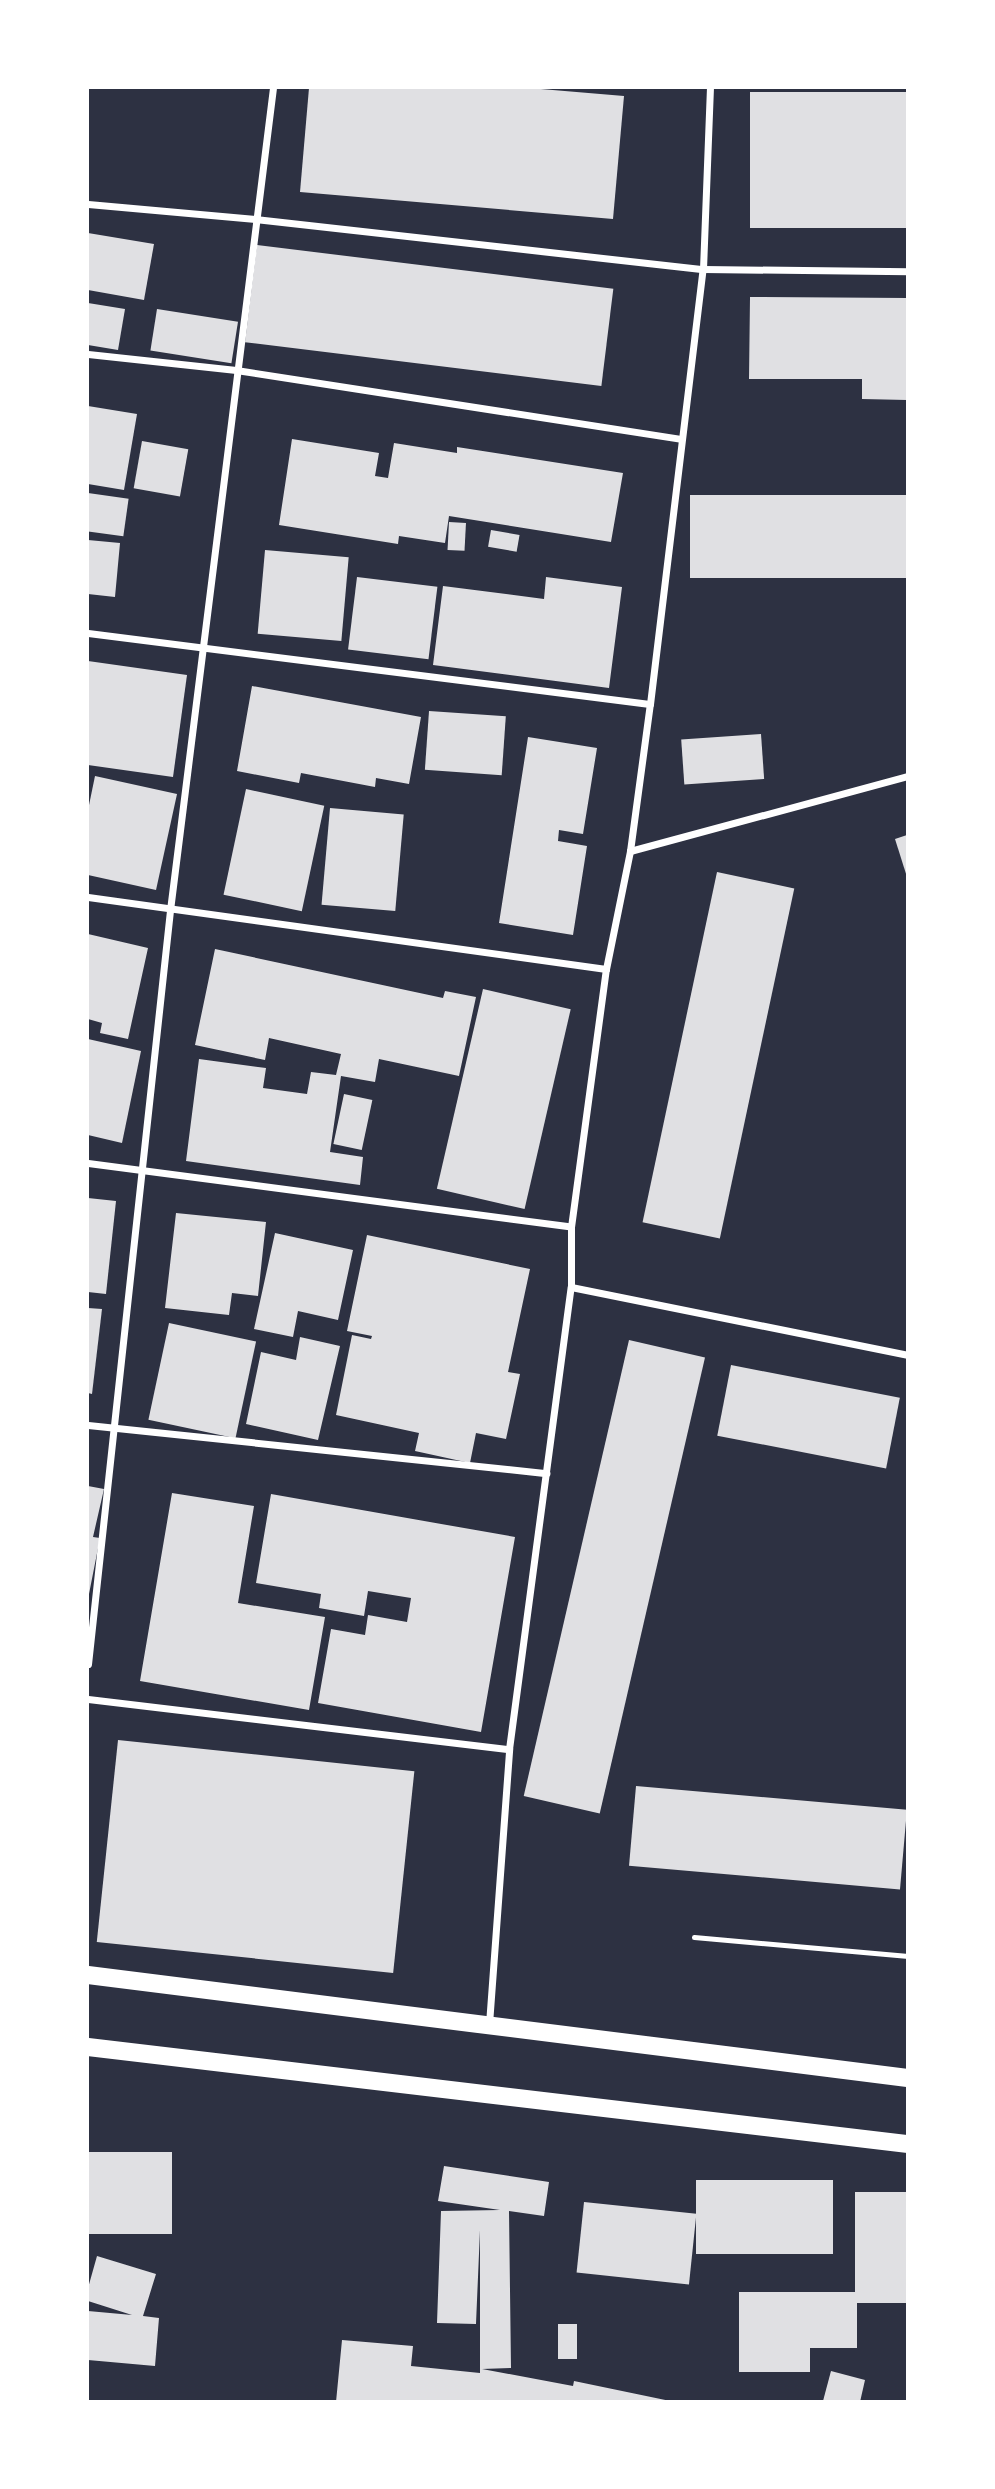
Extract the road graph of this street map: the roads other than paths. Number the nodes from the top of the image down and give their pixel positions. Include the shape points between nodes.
1 (273, 88) edge
2 (710, 88) edge
3 (88, 204) edge
4 (255, 219) junction
5 (703, 269) junction
6 (908, 271) edge
7 (88, 354) edge
8 (236, 370) junction
9 (681, 439) junction
10 (88, 633) edge
11 (202, 649) junction
12 (650, 704) junction
13 (908, 776) edge
14 (630, 851) junction
15 (88, 897) edge
16 (170, 910) junction
17 (606, 969) junction
18 (88, 1163) edge
19 (144, 1169) junction
20 (570, 1227) junction
21 (571, 1287) junction
22 (908, 1355) edge
23 (88, 1425) edge
24 (114, 1427) junction
25 (546, 1473) junction
26 (88, 1664) edge
27 (88, 1699) edge
28 (509, 1749) junction
29 (694, 1937) dead end
30 (908, 1956) edge
31 (88, 1975) edge
32 (489, 2028) junction
33 (88, 2047) edge
34 (908, 2078) edge
35 (908, 2144) edge

1 - 4 street
2 - 5 street
3 - 4 street
4 - 5 street
4 - 8 street
5 - 6 street
5 - 9 street
7 - 8 street
8 - 9 street
8 - 11 street
9 - 12 street
10 - 11 street
11 - 12 street
11 - 16 street
12 - 14 street
13 - 14 street
14 - 17 street
15 - 16 street
16 - 17 street
16 - 19 street
17 - 20 street
18 - 19 street
19 - 20 street
19 - 24 street
20 - 21 street
21 - 22 street
21 - 25 street
23 - 24 street
24 - 25 street
24 - 26 street
25 - 28 street
27 - 28 street
28 - 32 street
29 - 30 lane
31 - 32 main road
32 - 34 main road
33 - 35 main road

